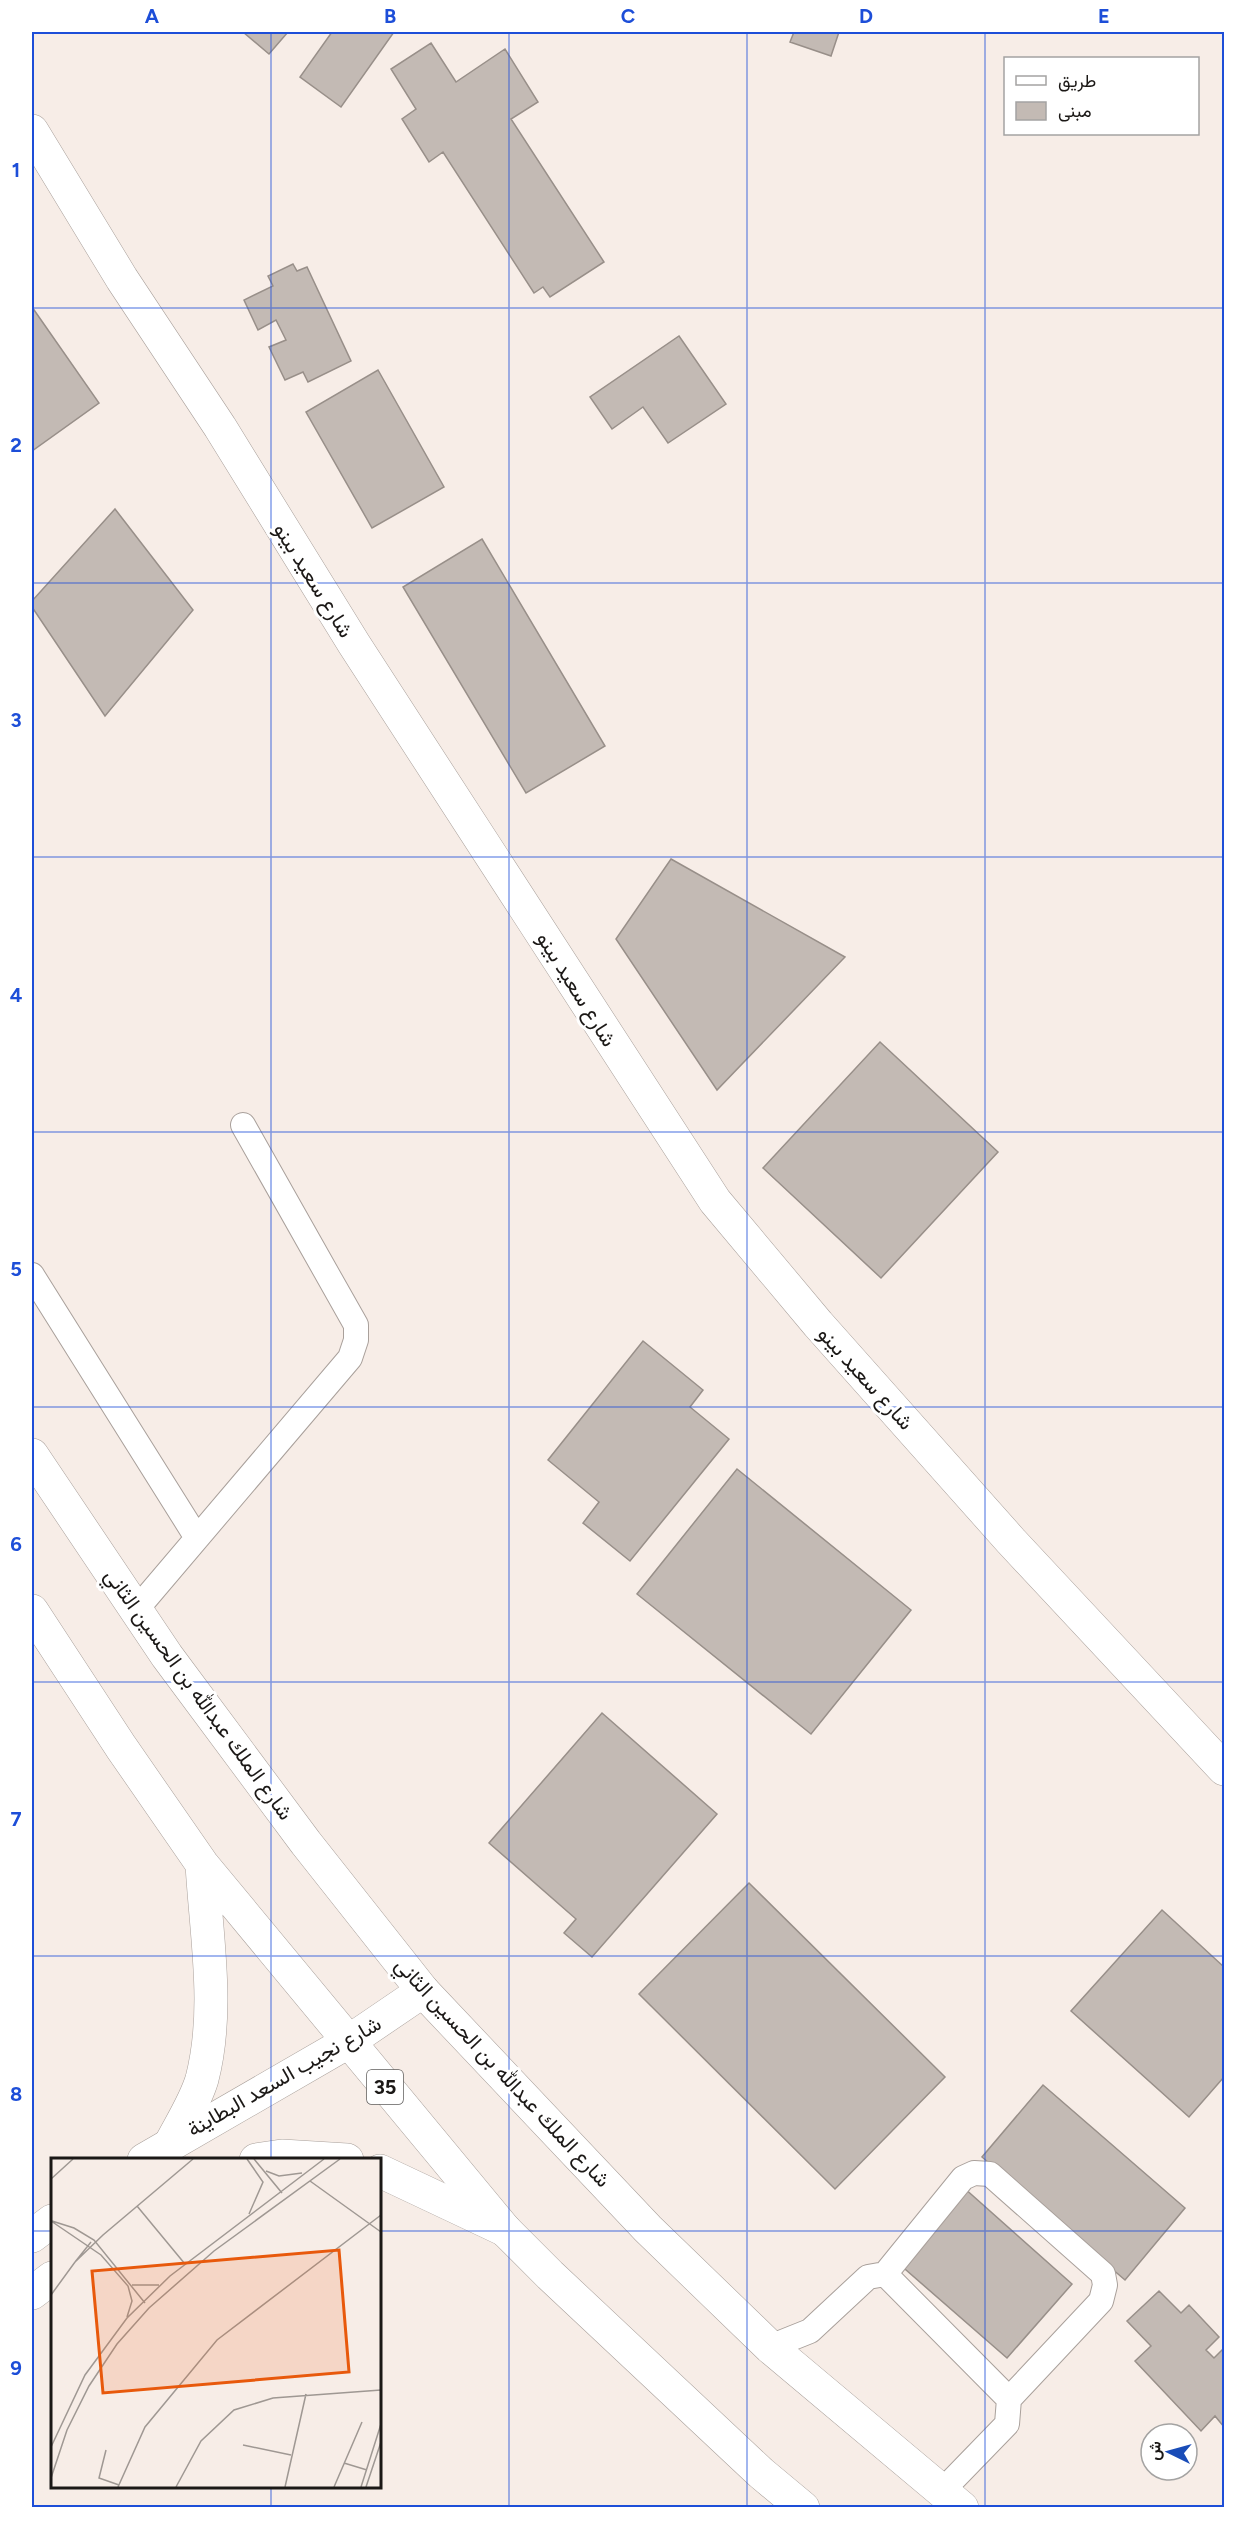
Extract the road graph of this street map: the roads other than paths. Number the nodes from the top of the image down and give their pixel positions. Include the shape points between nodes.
1 (32, 131) edge
2 (243, 1125) dead end
3 (32, 1275) edge
4 (32, 1455) edge
5 (197, 1538) junction
6 (136, 1610) junction
7 (32, 1611) edge
8 (1224, 1769) edge
9 (202, 1864) junction
10 (423, 1991) junction
11 (348, 2042) junction
12 (172, 2141) junction
13 (147, 2158) edge
14 (269, 2158) edge
15 (314, 2158) edge
16 (381, 2171) edge
17 (51, 2222) edge
18 (505, 2229) junction
19 (32, 2236) edge
20 (885, 2274) junction
21 (51, 2279) edge
22 (32, 2293) edge
23 (770, 2347) junction
24 (1009, 2399) junction
25 (952, 2500) edge
26 (803, 2508) edge

1 - 8 main road, شارع سعيد بينو via 354,644 715,1201 818,1324 1004,1532
2 - 5 lane via 356,1325 356,1340 350,1358
3 - 5 lane
4 - 6 main road, شارع الملك عبدالله بن الحسين الثاني
5 - 6 lane
6 - 10 main road, شارع الملك عبدالله بن الحسين الثاني via 299,1834
7 - 9 main road, 35
9 - 11 main road, 35
9 - 12 main road via 212,1987 208,2049 201,2082
10 - 11 main road, شارع نجيب السعد البطاينة
10 - 23 main road, شارع الملك عبدالله بن الحسين الثاني via 648,2229
11 - 12 main road, شارع نجيب السعد البطاينة
11 - 18 main road, 35
12 - 13 main road, شارع نجيب السعد البطاينة
14 - 15 main road
16 - 18 main road
17 - 19 main road
18 - 26 main road, 35 via 744,2457
20 - 23 lane via 868,2277 810,2331
20 - 24 lane
20 - 24 lane via 963,2178 974,2173 990,2174 1103,2274 1106,2285 1101,2301
21 - 22 main road
23 - 25 main road, شارع الملك عبدالله بن الحسين الثاني
24 - 25 lane via 1007,2424

